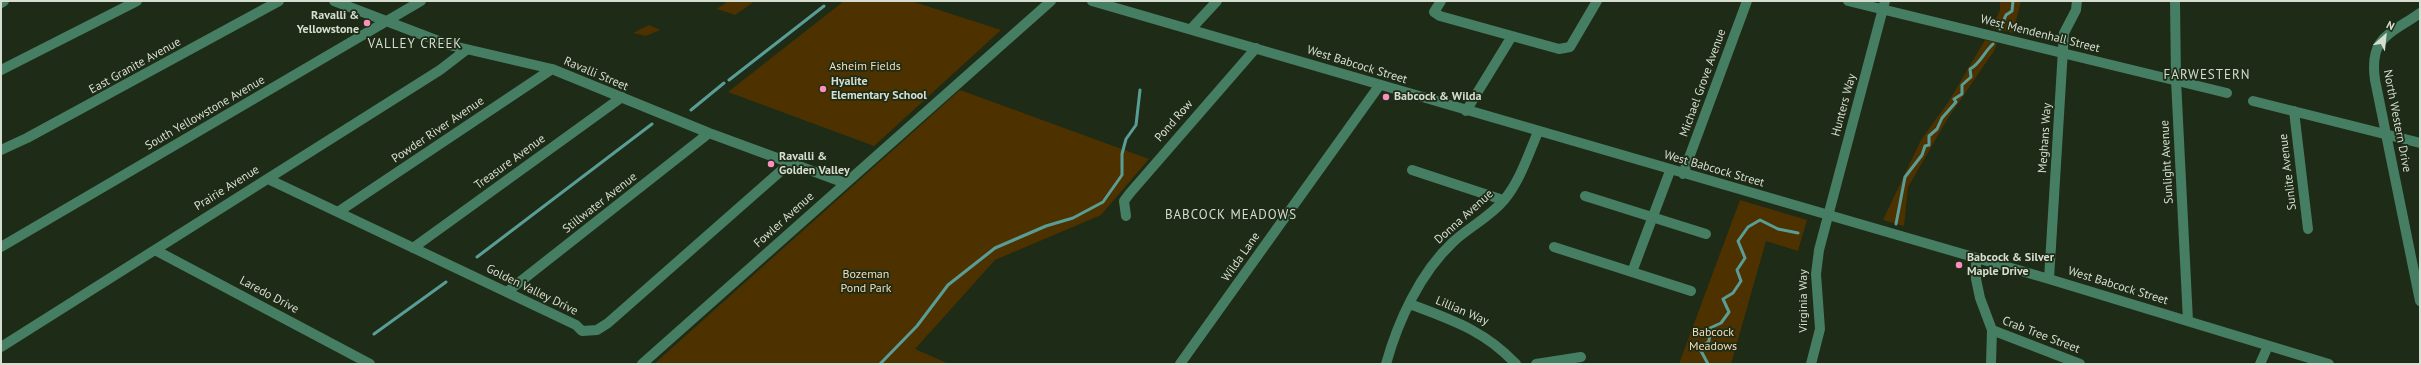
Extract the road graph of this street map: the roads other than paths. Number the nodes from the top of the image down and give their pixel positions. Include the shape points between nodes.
1 (4, 1) edge
2 (137, 1) edge
3 (279, 1) edge
4 (334, 1) edge
5 (421, 1) edge
6 (1051, 1) edge
7 (1092, 1) edge
8 (1217, 1) edge
9 (1441, 1) edge
10 (1596, 1) edge
11 (1747, 1) edge
12 (1848, 1) edge
13 (2077, 1) edge
14 (2175, 1) edge
15 (1, 3) edge
16 (1884, 5) edge
17 (2420, 13) edge
18 (387, 21) junction
19 (1191, 29) junction
20 (1512, 36) junction
21 (1256, 48) junction
22 (466, 50) junction
23 (2063, 53) junction
24 (552, 69) junction
25 (1, 70) edge
26 (2176, 80) junction
27 (1379, 86) junction
28 (2226, 93) dead end
29 (622, 97) junction
30 (2253, 101) dead end
31 (1466, 111) junction
32 (2294, 111) junction
33 (1538, 132) junction
34 (709, 133) junction
35 (2386, 134) junction
36 (2420, 143) edge
37 (1, 150) edge
38 (791, 162) junction
39 (1412, 170) dead end
40 (1670, 170) junction
41 (1683, 174) junction
42 (268, 179) junction
43 (845, 183) junction
44 (1585, 196) dead end
45 (1503, 200) junction
46 (338, 212) junction
47 (1827, 215) junction
48 (1126, 216) dead end
49 (1653, 218) junction
50 (2308, 229) dead end
51 (1706, 234) dead end
52 (1, 247) edge
53 (1554, 247) dead end
54 (414, 248) junction
55 (155, 250) junction
56 (1976, 259) junction
57 (1632, 272) junction
58 (2049, 280) junction
59 (1691, 291) dead end
60 (507, 292) junction
61 (2420, 301) edge
62 (1410, 304) junction
63 (2188, 321) junction
64 (1992, 330) junction
65 (2268, 346) junction
66 (1, 347) edge
67 (1581, 357) dead end
68 (370, 364) edge
69 (642, 364) edge
70 (1180, 364) edge
71 (1386, 364) edge
72 (1516, 364) edge
73 (1536, 364) edge
74 (1812, 364) edge
75 (1991, 364) edge
76 (2080, 364) edge
77 (2260, 364) edge
78 (2329, 364) edge

1 - 15 street
2 - 25 street
3 - 37 street, East Granite Avenue via 28,138
4 - 18 street, Ravalli Street
5 - 18 street, South Yellowstone Avenue
6 - 43 street, Fowler Avenue
7 - 19 street, West Babcock Street
8 - 19 street
9 - 20 street via 1434,12 1440,16
10 - 20 street via 1570,47 1559,49
11 - 41 street, Michael Grove Avenue
12 - 16 street, West Mendenhall Street
13 - 23 street, Meghans Way via 2075,16 2067,24 2064,33
14 - 26 street, Sunlight Avenue
16 - 23 street, West Mendenhall Street
16 - 47 street, Hunters Way
17 - 35 street, North Western Drive via 2383,40 2373,57
18 - 22 street, Ravalli Street
18 - 52 street, South Yellowstone Avenue
19 - 21 street, West Babcock Street
20 - 31 street
21 - 27 street, West Babcock Street
21 - 48 street, Pond Row via 1130,193 1124,201
22 - 24 street, Ravalli Street
22 - 42 street, Prairie Avenue via 440,70
23 - 26 street, West Mendenhall Street
23 - 58 street, Meghans Way
24 - 29 street, Ravalli Street
24 - 46 street, Powder River Avenue
26 - 28 street, West Mendenhall Street
26 - 63 street, Sunlight Avenue
27 - 31 street, West Babcock Street
27 - 70 street, Wilda Lane
29 - 34 street, Ravalli Street
29 - 54 street, Treasure Avenue
30 - 32 street
31 - 33 street, West Babcock Street
32 - 35 street
32 - 50 street, Sunlite Avenue
33 - 40 street, West Babcock Street
33 - 45 street, Donna Avenue via 1515,183
34 - 38 street, Ravalli Street
34 - 60 street, Stillwater Avenue
35 - 36 street
35 - 61 street, North Western Drive
38 - 43 street, Ravalli Street
38 - 60 street, Golden Valley Drive via 597,330 582,331 576,325
39 - 45 street
40 - 41 street, West Babcock Street
40 - 49 street
41 - 47 street, West Babcock Street
42 - 46 street, Golden Valley Drive
42 - 55 street, Prairie Avenue
43 - 69 street, Fowler Avenue
44 - 49 street
45 - 62 street, Donna Avenue via 1446,249
46 - 54 street, Golden Valley Drive
47 - 56 street, West Babcock Street
47 - 74 street, Virginia Way via 1816,274 1820,329
49 - 51 street
49 - 57 street
53 - 57 street
54 - 60 street, Golden Valley Drive
55 - 66 street, Prairie Avenue
55 - 68 street, Laredo Drive
56 - 58 street, West Babcock Street
56 - 64 street via 1976,279 1980,298
57 - 59 street
58 - 63 street, West Babcock Street
62 - 71 street, Donna Avenue via 1399,324
62 - 72 street, Lillian Way via 1480,331 1494,340
63 - 65 street, West Babcock Street
64 - 75 street
64 - 76 street, Crab Tree Street
65 - 77 street
65 - 78 street, West Babcock Street
67 - 73 street

